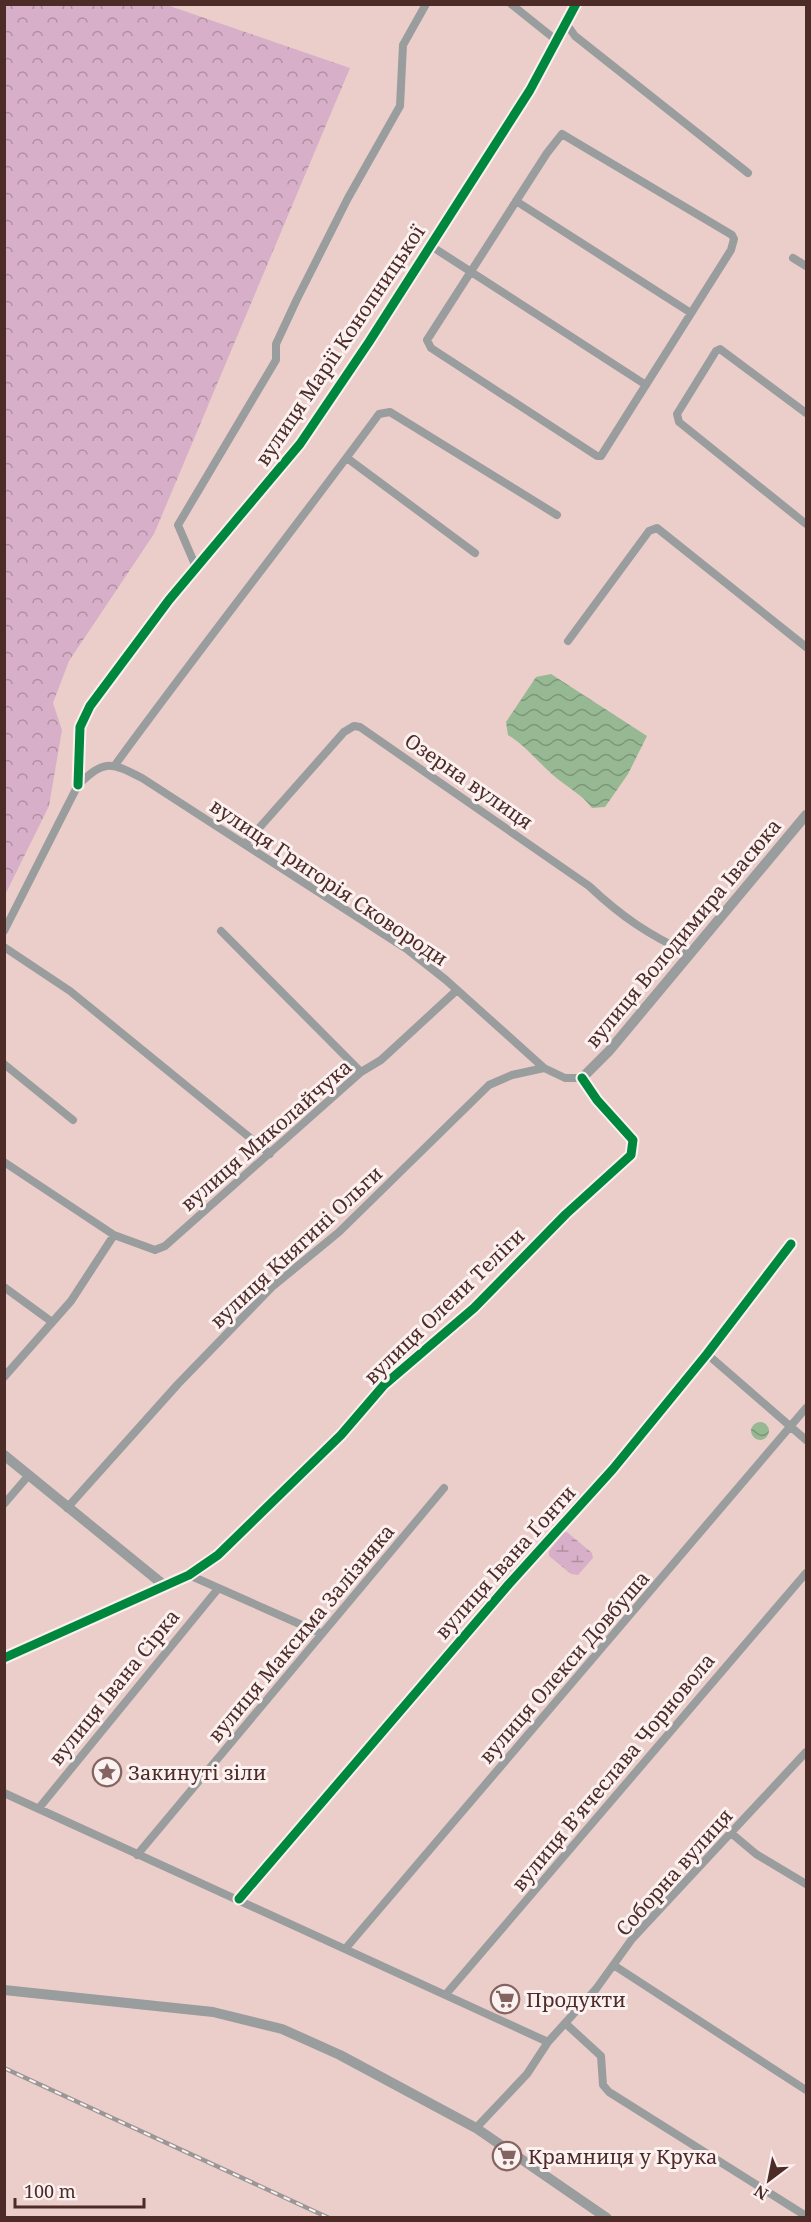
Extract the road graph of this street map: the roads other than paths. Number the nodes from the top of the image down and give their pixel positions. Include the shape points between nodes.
1 (426, 4) edge
2 (510, 4) edge
3 (576, 4) edge
4 (565, 22) junction
5 (556, 40) junction
6 (748, 173) dead end
7 (516, 201) junction
8 (431, 246) junction
9 (793, 258) dead end
10 (807, 266) edge
11 (471, 271) junction
12 (692, 313) junction
13 (646, 385) junction
14 (807, 413) edge
15 (347, 458) junction
16 (557, 515) dead end
17 (807, 524) edge
18 (475, 553) dead end
19 (196, 567) junction
20 (568, 641) dead end
21 (807, 647) edge
22 (115, 765) junction
23 (78, 785) junction
24 (807, 815) edge
25 (247, 842) junction
26 (4, 931) edge
27 (221, 931) dead end
28 (4, 947) edge
29 (689, 954) junction
30 (457, 990) junction
31 (4, 1064) edge
32 (544, 1068) junction
33 (361, 1072) junction
34 (584, 1077) junction
35 (73, 1120) dead end
36 (270, 1154) junction
37 (4, 1162) edge
38 (114, 1235) junction
39 (791, 1244) dead end
40 (4, 1287) edge
41 (52, 1322) junction
42 (706, 1354) junction
43 (4, 1377) edge
44 (807, 1408) edge
45 (792, 1428) junction
46 (807, 1440) edge
47 (4, 1455) edge
48 (29, 1475) junction
49 (444, 1488) dead end
50 (4, 1504) edge
51 (68, 1508) junction
52 (807, 1573) edge
53 (189, 1575) junction
54 (165, 1586) junction
55 (217, 1590) junction
56 (321, 1633) junction
57 (4, 1658) edge
58 (807, 1752) edge
59 (4, 1793) edge
60 (39, 1808) junction
61 (731, 1833) junction
62 (137, 1855) junction
63 (807, 1884) edge
64 (239, 1899) junction
65 (346, 1948) junction
66 (615, 1966) junction
67 (4, 1990) edge
68 (447, 1993) junction
69 (565, 2023) junction
70 (548, 2042) junction
71 (807, 2090) edge
72 (476, 2128) junction
73 (807, 2216) edge
74 (607, 2217) edge

1 - 19 street via 403,45 399,106 297,298 276,344 276,360 178,525
2 - 5 street
3 - 4 street, вулиця Марії Конопницької
4 - 5 street, вулиця Марії Конопницької
4 - 6 street via 575,36
5 - 8 street, вулиця Марії Конопницької via 530,90
7 - 11 street
7 - 12 street
7 - 12 street via 558,135 566,134 732,235 731,250
8 - 11 street
8 - 19 street, вулиця Марії Конопницької via 300,444
9 - 10 street
11 - 13 street
11 - 13 street via 427,340 428,345 597,456 604,453
12 - 13 street
14 - 17 street via 720,349 676,414 679,422
15 - 16 street via 379,414 387,412
15 - 18 street
15 - 22 street
19 - 23 street, вулиця Марії Конопницької via 83,719
20 - 21 street via 649,531 657,528
22 - 23 street via 103,765
22 - 25 street, вулиця Григорія Сковороди
23 - 26 street
24 - 29 street, вулиця Володимира Івасюка
25 - 29 street, Озерна вулиця via 344,732 360,727 589,886 647,934
25 - 30 street, вулиця Григорія Сковороди via 408,950
27 - 33 street
28 - 36 street via 70,991
29 - 34 street, вулиця Володимира Івасюка
30 - 32 street, вулиця Григорія Сковороди
30 - 33 street, вулиця Миколайчука via 381,1060
31 - 35 street
32 - 34 street, вулиця Григорія Сковороди via 565,1078
32 - 51 street, вулиця Княгині Ольги via 512,1074 489,1085 339,1232 272,1287 178,1384
33 - 36 street, вулиця Миколайчука
34 - 53 street, вулиця Олени Теліги via 597,1100 633,1140 631,1155 566,1214 474,1308 384,1385 353,1423 218,1555
36 - 38 street, вулиця Миколайчука via 165,1246 155,1250
37 - 38 street, вулиця Миколайчука
38 - 41 street via 71,1301
39 - 42 street, вулиця Івана Ґонти
40 - 41 street
41 - 43 street
42 - 45 street
42 - 64 street, вулиця Івана Ґонти via 613,1469 509,1584
44 - 45 street, вулиця Олекси Довбуша
45 - 46 street
45 - 65 street, вулиця Олекси Довбуша
47 - 48 street, вулиця Івана Сірка
48 - 50 street
48 - 51 street, вулиця Івана Сірка
49 - 56 street, вулиця Максима Залізняка
51 - 54 street, вулиця Івана Сірка
52 - 68 street, вулиця Вʼячеслава Чорновола
53 - 54 street, вулиця Олени Теліги
53 - 55 street
54 - 57 street, вулиця Олени Теліги
55 - 56 street
55 - 60 street, вулиця Івана Сірка
56 - 62 street, вулиця Максима Залізняка
58 - 61 street, Соборна вулиця
59 - 60 street
60 - 62 street
61 - 63 street via 756,1854
61 - 66 street, Соборна вулиця via 632,1939
62 - 64 street
64 - 65 street
65 - 68 street
66 - 69 street, Соборна вулиця
66 - 71 street
67 - 72 street via 213,2012 282,2029 340,2055
68 - 70 street
69 - 70 street, Соборна вулиця
69 - 73 street via 601,2056 603,2085 609,2092
70 - 72 street, Соборна вулиця via 527,2074
72 - 74 street

